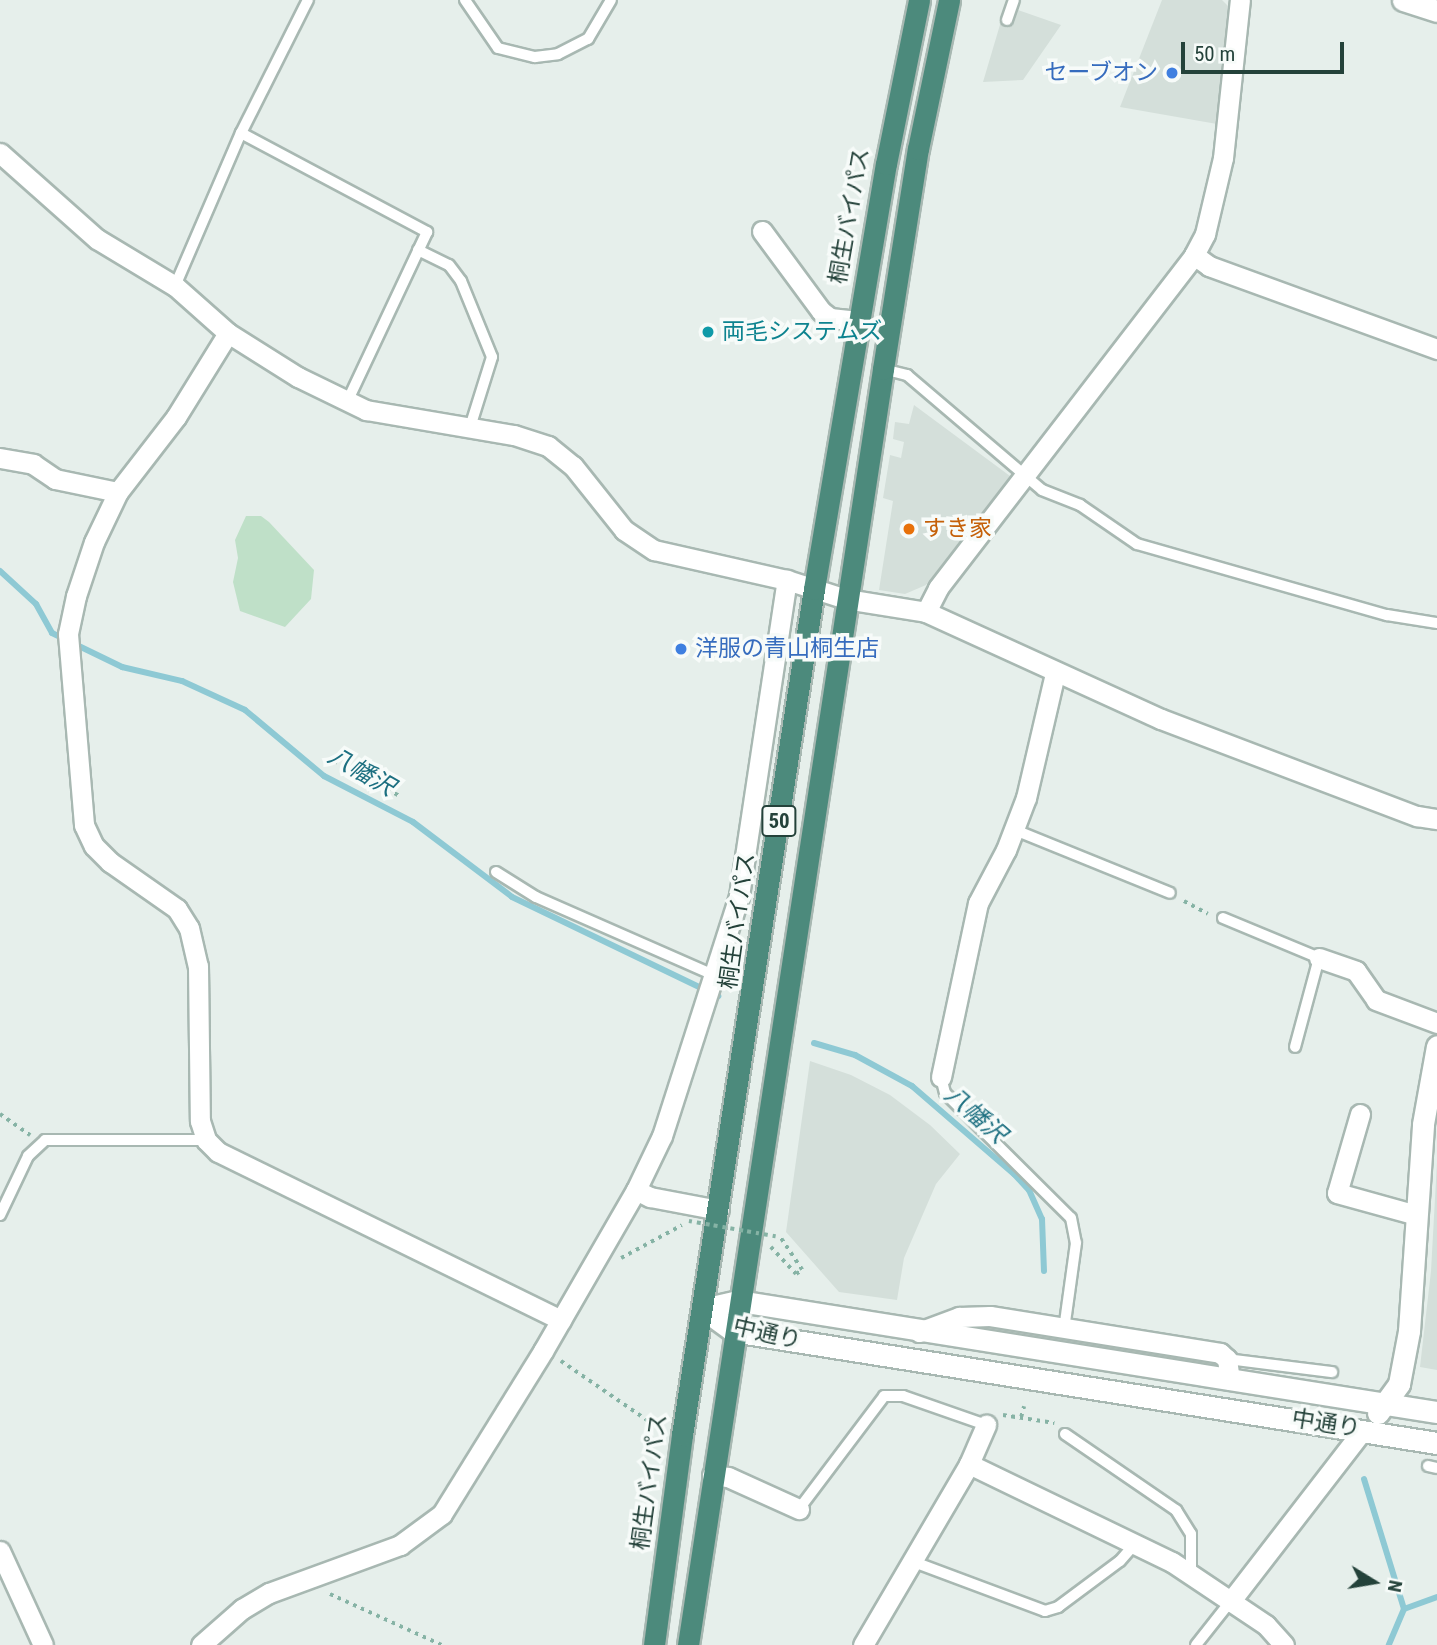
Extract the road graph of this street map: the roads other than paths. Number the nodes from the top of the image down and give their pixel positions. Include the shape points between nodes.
1 (308, 0) edge
2 (465, 0) edge
3 (611, 0) edge
4 (919, 0) edge
5 (949, 0) edge
6 (1014, 0) edge
7 (1240, 0) edge
8 (1403, 0) edge
9 (1437, 11) edge
10 (1007, 20) dead end
11 (241, 133) junction
12 (0, 153) edge
13 (762, 231) dead end
14 (418, 250) junction
15 (1194, 255) junction
16 (175, 286) junction
17 (858, 321) junction
18 (229, 333) junction
19 (1437, 349) edge
20 (883, 369) junction
21 (346, 403) junction
22 (470, 427) junction
23 (0, 458) edge
24 (1027, 476) junction
25 (118, 492) junction
26 (787, 580) junction
27 (814, 589) junction
28 (846, 599) junction
29 (926, 612) junction
30 (1437, 623) edge
31 (1055, 673) junction
32 (1437, 819) edge
33 (1015, 830) junction
34 (496, 872) dead end
35 (1170, 893) road end
36 (1223, 918) road end
37 (1319, 958) junction
38 (710, 985) junction
39 (1437, 1023) edge
40 (1437, 1046) edge
41 (1295, 1047) dead end
42 (941, 1077) joint
43 (1360, 1114) dead end
44 (206, 1140) junction
45 (636, 1190) junction
46 (719, 1210) junction
47 (0, 1215) edge
48 (1417, 1215) junction
49 (739, 1301) junction
50 (703, 1309) junction
51 (561, 1320) junction
52 (1064, 1329) junction
53 (733, 1331) junction
54 (918, 1332) junction
55 (1229, 1369) junction
56 (1332, 1372) dead end
57 (1386, 1404) junction
58 (1437, 1412) edge
59 (992, 1420) joint
60 (1066, 1429) road end
61 (1363, 1430) junction
62 (1437, 1443) edge
63 (969, 1464) junction
64 (712, 1475) junction
65 (799, 1509) joint
66 (1135, 1544) junction
67 (0, 1552) edge
68 (914, 1562) junction
69 (1191, 1573) junction
70 (1230, 1602) junction
71 (43, 1645) edge
72 (201, 1645) edge
73 (654, 1645) edge
74 (688, 1645) edge
75 (863, 1645) edge
76 (1196, 1645) edge
77 (1284, 1645) edge

1 - 11 lane
2 - 3 lane via 498,48 535,57 558,54 588,39
4 - 17 highway, 桐生バイパス / 50
5 - 20 highway, 50 via 918,149
6 - 10 lane
7 - 15 street via 1219,181 1212,214
8 - 9 street
11 - 14 lane via 427,232
11 - 16 lane
12 - 16 street via 97,239
13 - 17 street via 821,311 830,318
14 - 21 lane
14 - 22 lane via 449,265 461,281 492,357
15 - 19 street via 1209,266
15 - 24 street
16 - 18 street
17 - 27 highway, 桐生バイパス / 50
18 - 21 street
18 - 25 street via 176,417
20 - 24 lane via 907,375
20 - 28 highway, 50
21 - 22 street via 402,418
22 - 26 street via 548,446 573,466 624,530 654,550
23 - 25 street via 33,464 55,479
24 - 29 street via 938,588
24 - 30 lane via 1042,490 1080,505 1156,552 1387,615
25 - 44 street via 86,564 68,634 84,825 94,846 110,862 177,909 196,945 199,1109
26 - 27 street
26 - 38 street via 746,862
27 - 28 street
27 - 46 highway, 桐生バイパス / 50
28 - 29 street
28 - 49 highway, 50
29 - 31 street
31 - 32 street via 1161,719 1417,816
31 - 33 street
33 - 35 lane
33 - 42 street via 978,903
34 - 38 lane
36 - 37 lane
37 - 39 street via 1356,971 1376,1000
37 - 41 lane
38 - 45 street via 662,1136
40 - 48 street via 1423,1124
42 - 52 lane via 945,1093 1071,1217 1076,1243
43 - 48 street via 1337,1193
44 - 47 lane via 45,1140 28,1156
44 - 51 street via 243,1165
45 - 46 street via 650,1197
45 - 51 street
46 - 50 highway, 桐生バイパス / 50
48 - 57 street via 1415,1282 1402,1376
49 - 50 street, 中通り
49 - 53 highway, 50
49 - 54 street, 中通り
50 - 53 street, 中通り
50 - 73 highway, 桐生バイパス / 50
51 - 72 street via 457,1495 428,1528 400,1545 306,1577 242,1609
52 - 54 street via 979,1315
52 - 55 street via 1220,1353
53 - 61 street, 中通り
53 - 64 highway, 50
54 - 55 street, 中通り
55 - 56 lane
55 - 57 street, 中通り
57 - 58 street, 中通り
57 - 61 street
59 - 63 street
59 - 65 lane via 903,1396 884,1396
60 - 69 lane via 1176,1510 1191,1534
61 - 62 street, 中通り
61 - 70 street
63 - 66 street
63 - 68 street
64 - 65 street via 728,1477
64 - 74 highway, 50
66 - 68 lane via 1110,1569 1045,1612
66 - 69 street
67 - 71 street
68 - 75 street
69 - 70 street
70 - 76 lane
70 - 77 street via 1266,1625

